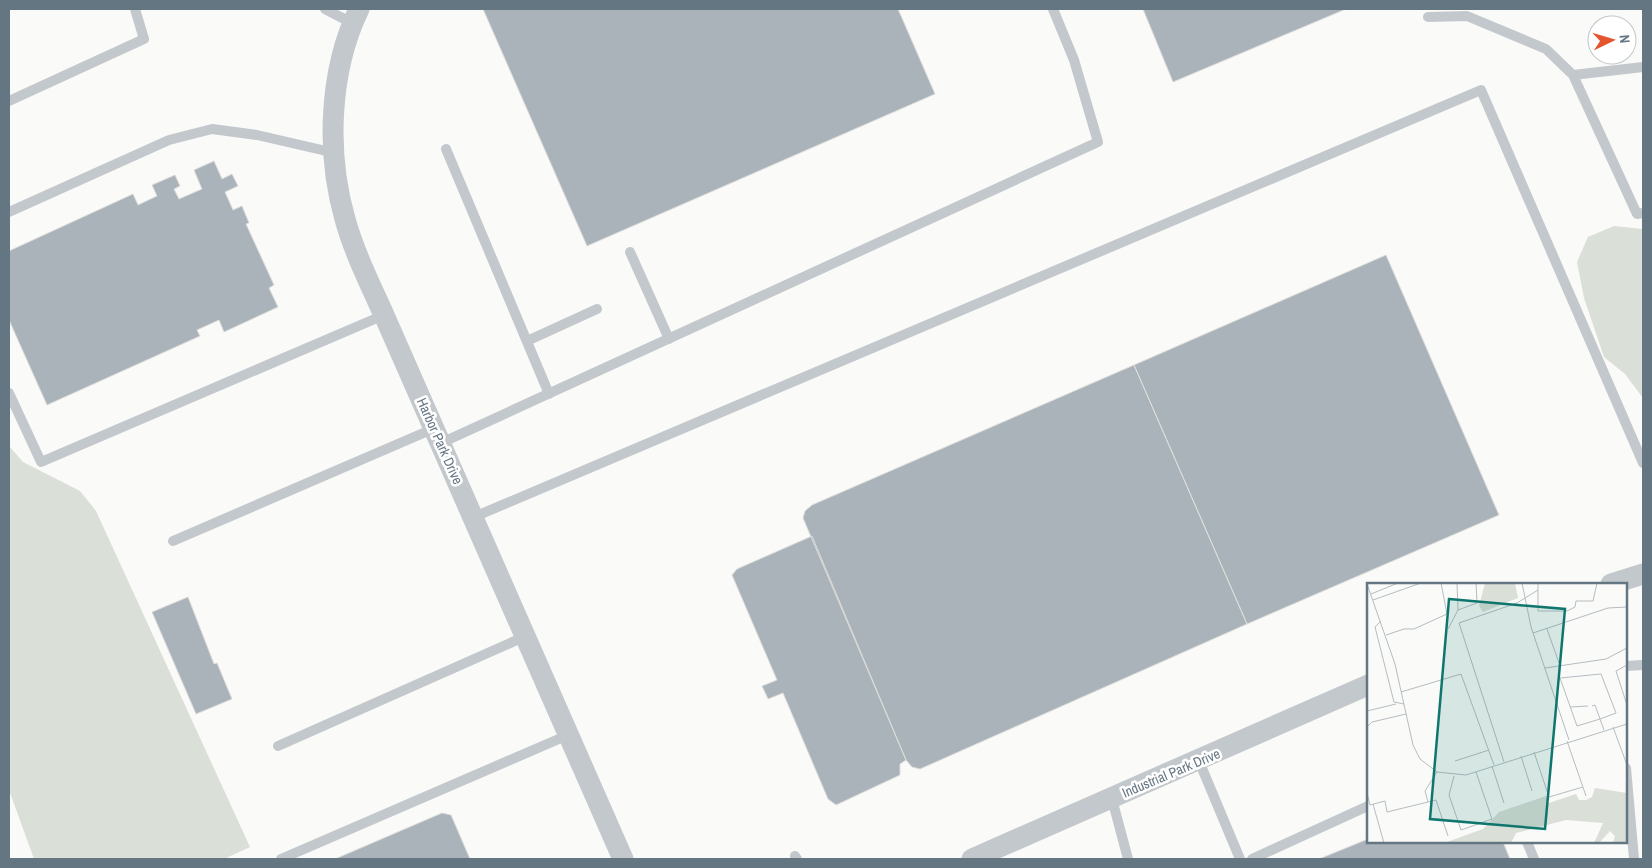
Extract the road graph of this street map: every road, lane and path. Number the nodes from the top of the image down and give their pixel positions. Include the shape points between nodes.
1 (135, 9) edge
2 (325, 9) edge
3 (1053, 9) edge
4 (356, 16) edge
5 (1428, 17) dead end
6 (1643, 67) edge
7 (1573, 75) junction
8 (9, 102) edge
9 (446, 149) dead end
10 (335, 153) junction
11 (9, 212) edge
12 (1643, 213) edge
13 (630, 252) dead end
14 (597, 309) dead end
15 (384, 315) junction
16 (669, 339) junction
17 (527, 342) junction
18 (9, 393) edge
19 (549, 394) junction
20 (438, 436) junction
21 (1643, 463) edge
22 (474, 517) junction
23 (173, 541) dead end
24 (1643, 574) edge
25 (1614, 583) edge
26 (526, 636) junction
27 (1643, 665) edge
28 (1627, 666) edge
29 (1367, 685) edge
30 (568, 735) junction
31 (278, 746) dead end
32 (1199, 761) junction
33 (1627, 779) edge
34 (1112, 799) junction
35 (1367, 806) edge
36 (1527, 843) edge
37 (281, 859) edge
38 (623, 859) edge
39 (972, 859) edge
40 (1128, 859) edge
41 (1240, 859) edge
42 (1252, 859) edge
43 (1534, 859) edge
44 (1634, 859) edge

1 - 8 lane via 144,39
2 - 4 lane
3 - 16 lane via 1074,60 1098,142
4 - 10 street, Harbor Park Drive via 336,94
5 - 7 lane via 1467,16 1546,49
6 - 7 lane
7 - 12 lane via 1637,214
9 - 17 lane
10 - 11 lane via 257,135 212,129 194,132 169,140
10 - 15 street, Harbor Park Drive via 338,192 352,242
13 - 16 lane
14 - 17 lane
15 - 18 lane via 40,462
15 - 20 street, Harbor Park Drive
16 - 19 lane
17 - 19 lane
19 - 20 lane
20 - 22 street, Harbor Park Drive
20 - 23 lane
21 - 22 lane via 1481,90
22 - 26 street, Harbor Park Drive
24 - 25 street
26 - 30 street, Harbor Park Drive
26 - 31 lane
27 - 28 lane
29 - 32 street, Industrial Park Drive
30 - 37 lane
30 - 38 street, Harbor Park Drive
32 - 34 street, Industrial Park Drive
32 - 41 lane
33 - 44 lane
34 - 39 street, Industrial Park Drive
34 - 40 lane
35 - 42 lane
36 - 43 lane

